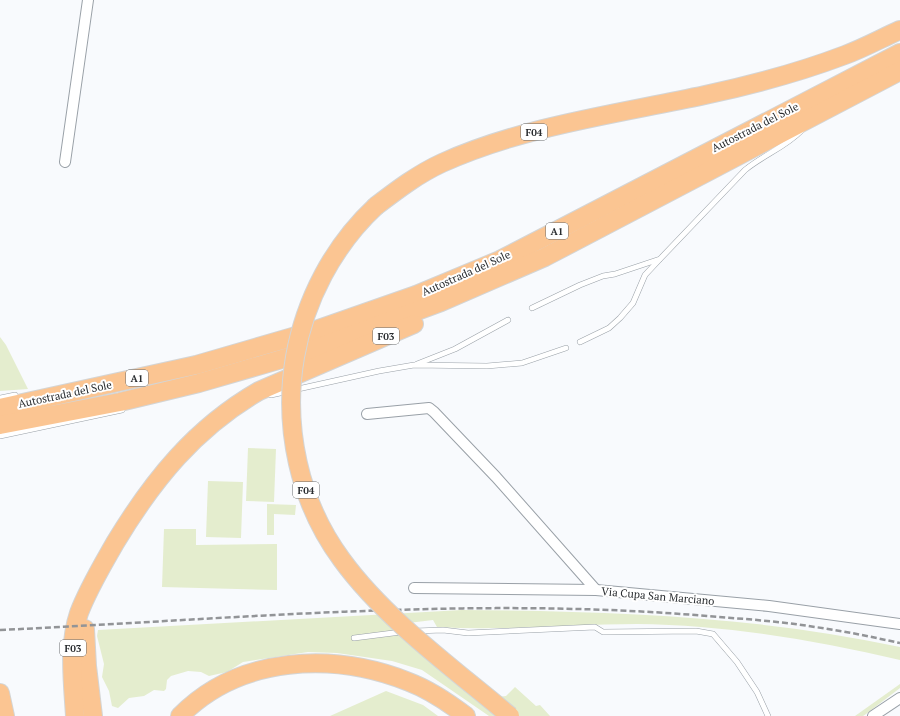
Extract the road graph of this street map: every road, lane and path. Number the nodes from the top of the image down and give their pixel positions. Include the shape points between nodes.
1 (88, 0) edge
2 (900, 30) edge
3 (900, 54) edge
4 (900, 71) edge
5 (816, 116) junction
6 (66, 162) dead end
7 (660, 259) junction
8 (527, 265) junction
9 (532, 308) dead end
10 (508, 320) dead end
11 (580, 342) dead end
12 (566, 348) dead end
13 (414, 365) junction
14 (200, 383) junction
15 (78, 392) junction
16 (5, 396) edge
17 (156, 400) dead end
18 (241, 401) junction
19 (0, 408) edge
20 (128, 409) dead end
21 (367, 414) dead end
22 (0, 425) edge
23 (0, 436) edge
24 (94, 583) junction
25 (414, 588) dead end
26 (596, 590) junction
27 (900, 624) edge
28 (354, 638) dead end
29 (0, 693) edge
30 (900, 698) edge
31 (5, 716) edge
32 (75, 716) edge
33 (93, 716) edge
34 (180, 716) edge
35 (466, 716) edge
36 (510, 716) edge
37 (768, 716) edge
38 (874, 716) edge

1 - 6 street
2 - 36 highway, F04, bridge via 845,55 791,73 707,95 568,124 488,146 442,163 376,206 342,246 317,285 300,330 290,383 290,421 295,456 322,529 341,560 360,583 414,636
3 - 15 highway, Autostrada del Sole / A1 via 500,260 416,295 286,339 196,365
4 - 5 highway, Autostrada del Sole / A1
5 - 7 lane via 794,139 758,159 745,170
5 - 8 highway, Autostrada del Sole / A1
7 - 9 lane via 603,276
7 - 11 lane via 645,274 633,303 620,318 609,328
8 - 14 highway, Autostrada del Sole / A1 via 441,302 306,352
8 - 18 highway, F03 via 481,297 259,391
10 - 13 lane via 455,349
12 - 13 lane via 522,363 487,366
13 - 18 lane
14 - 17 lane
14 - 22 highway, Autostrada del Sole / A1 via 120,402
15 - 16 highway
15 - 19 highway, Autostrada del Sole / A1
18 - 24 highway, F03 via 192,440 161,474 134,511
20 - 23 lane
21 - 26 street via 429,408 496,478
24 - 32 highway, F03 via 79,614 75,632 72,679
24 - 33 highway via 85,630
25 - 26 street, Via Cupa San Marciano
26 - 27 street, Via Cupa San Marciano via 769,606
28 - 37 lane via 394,632 437,630 468,633 595,627 603,632 713,634 737,662 757,692
29 - 31 highway
30 - 38 street
34 - 35 highway via 213,691 256,670 318,662 345,664 410,682 431,692

